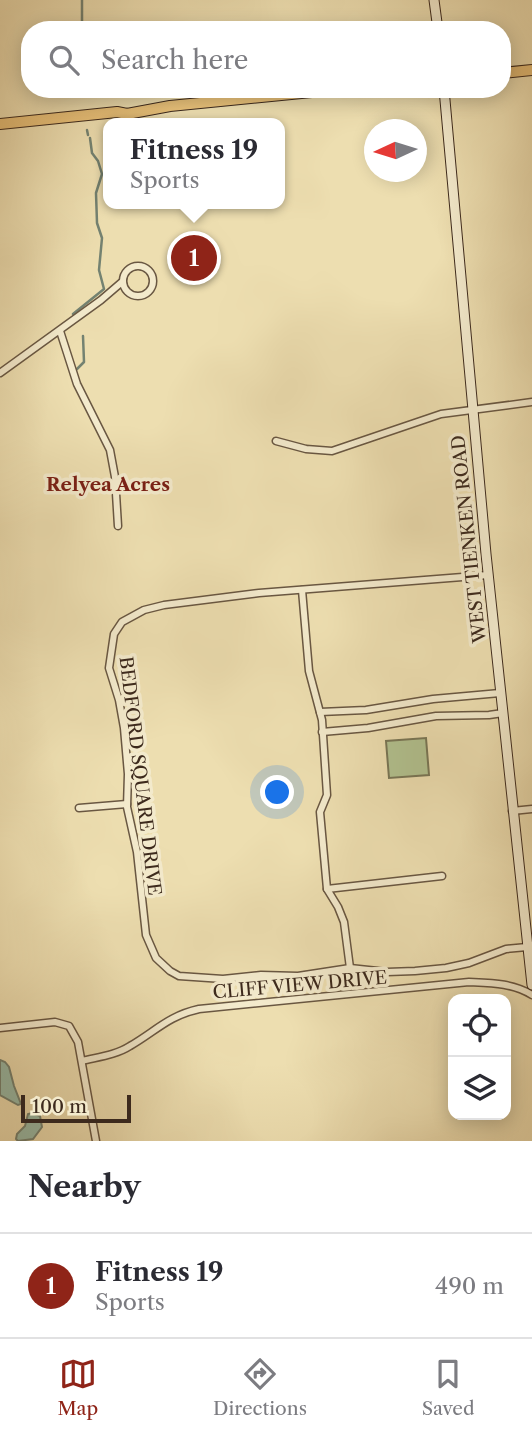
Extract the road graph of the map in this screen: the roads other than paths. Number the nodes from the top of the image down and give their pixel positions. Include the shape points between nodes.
1 (434, 0) edge
2 (437, 21) edge
3 (532, 70) edge
4 (511, 72) edge
5 (251, 98) edge
6 (445, 98) edge
7 (0, 124) edge
8 (122, 282) junction
9 (110, 292) junction
10 (127, 292) junction
11 (60, 331) junction
12 (0, 373) edge
13 (532, 402) edge
14 (472, 409) junction
15 (276, 441) dead end
16 (118, 526) dead end
17 (488, 575) junction
18 (302, 590) junction
19 (500, 693) junction
20 (320, 712) junction
21 (502, 713) junction
22 (322, 732) junction
23 (127, 804) junction
24 (79, 808) dead end
25 (532, 809) edge
26 (512, 811) junction
27 (442, 876) dead end
28 (327, 889) junction
29 (527, 947) junction
30 (350, 968) junction
31 (532, 985) edge
32 (532, 995) edge
33 (0, 1028) edge
34 (82, 1061) junction
35 (96, 1141) edge

1 - 2 main road
3 - 4 main road
5 - 7 main road
6 - 14 main road, WEST TIENKEN ROAD
8 - 9 street
8 - 10 street
8 - 10 street via 125,272 134,267 144,267 152,277 146,294 136,297
9 - 10 street
9 - 11 street
11 - 12 street
11 - 16 street via 77,384 110,450
13 - 14 street
14 - 15 street via 433,416 332,451
14 - 17 main road, WEST TIENKEN ROAD
17 - 18 street
17 - 19 main road, WEST TIENKEN ROAD
18 - 20 street via 309,671
18 - 23 street, BEDFORD SQUARE DRIVE via 164,605 122,622 114,634 108,668 124,728
19 - 20 street
19 - 21 main road, WEST TIENKEN ROAD
20 - 22 street
21 - 22 street via 436,716
21 - 26 main road, WEST TIENKEN ROAD
22 - 28 street via 327,795 320,812
23 - 24 street
23 - 30 street, BEDFORD SQUARE DRIVE via 149,948 170,971 179,976 223,979
25 - 26 street
26 - 29 main road, WEST TIENKEN ROAD
27 - 28 street
28 - 30 street via 344,922
29 - 30 street, BEDFORD SQUARE DRIVE via 446,968 387,972
29 - 31 main road, WEST TIENKEN ROAD
32 - 34 street, CLIFF VIEW DRIVE via 521,988 469,982 199,1009 165,1021 128,1048
33 - 34 street via 55,1021 69,1026
34 - 35 street

